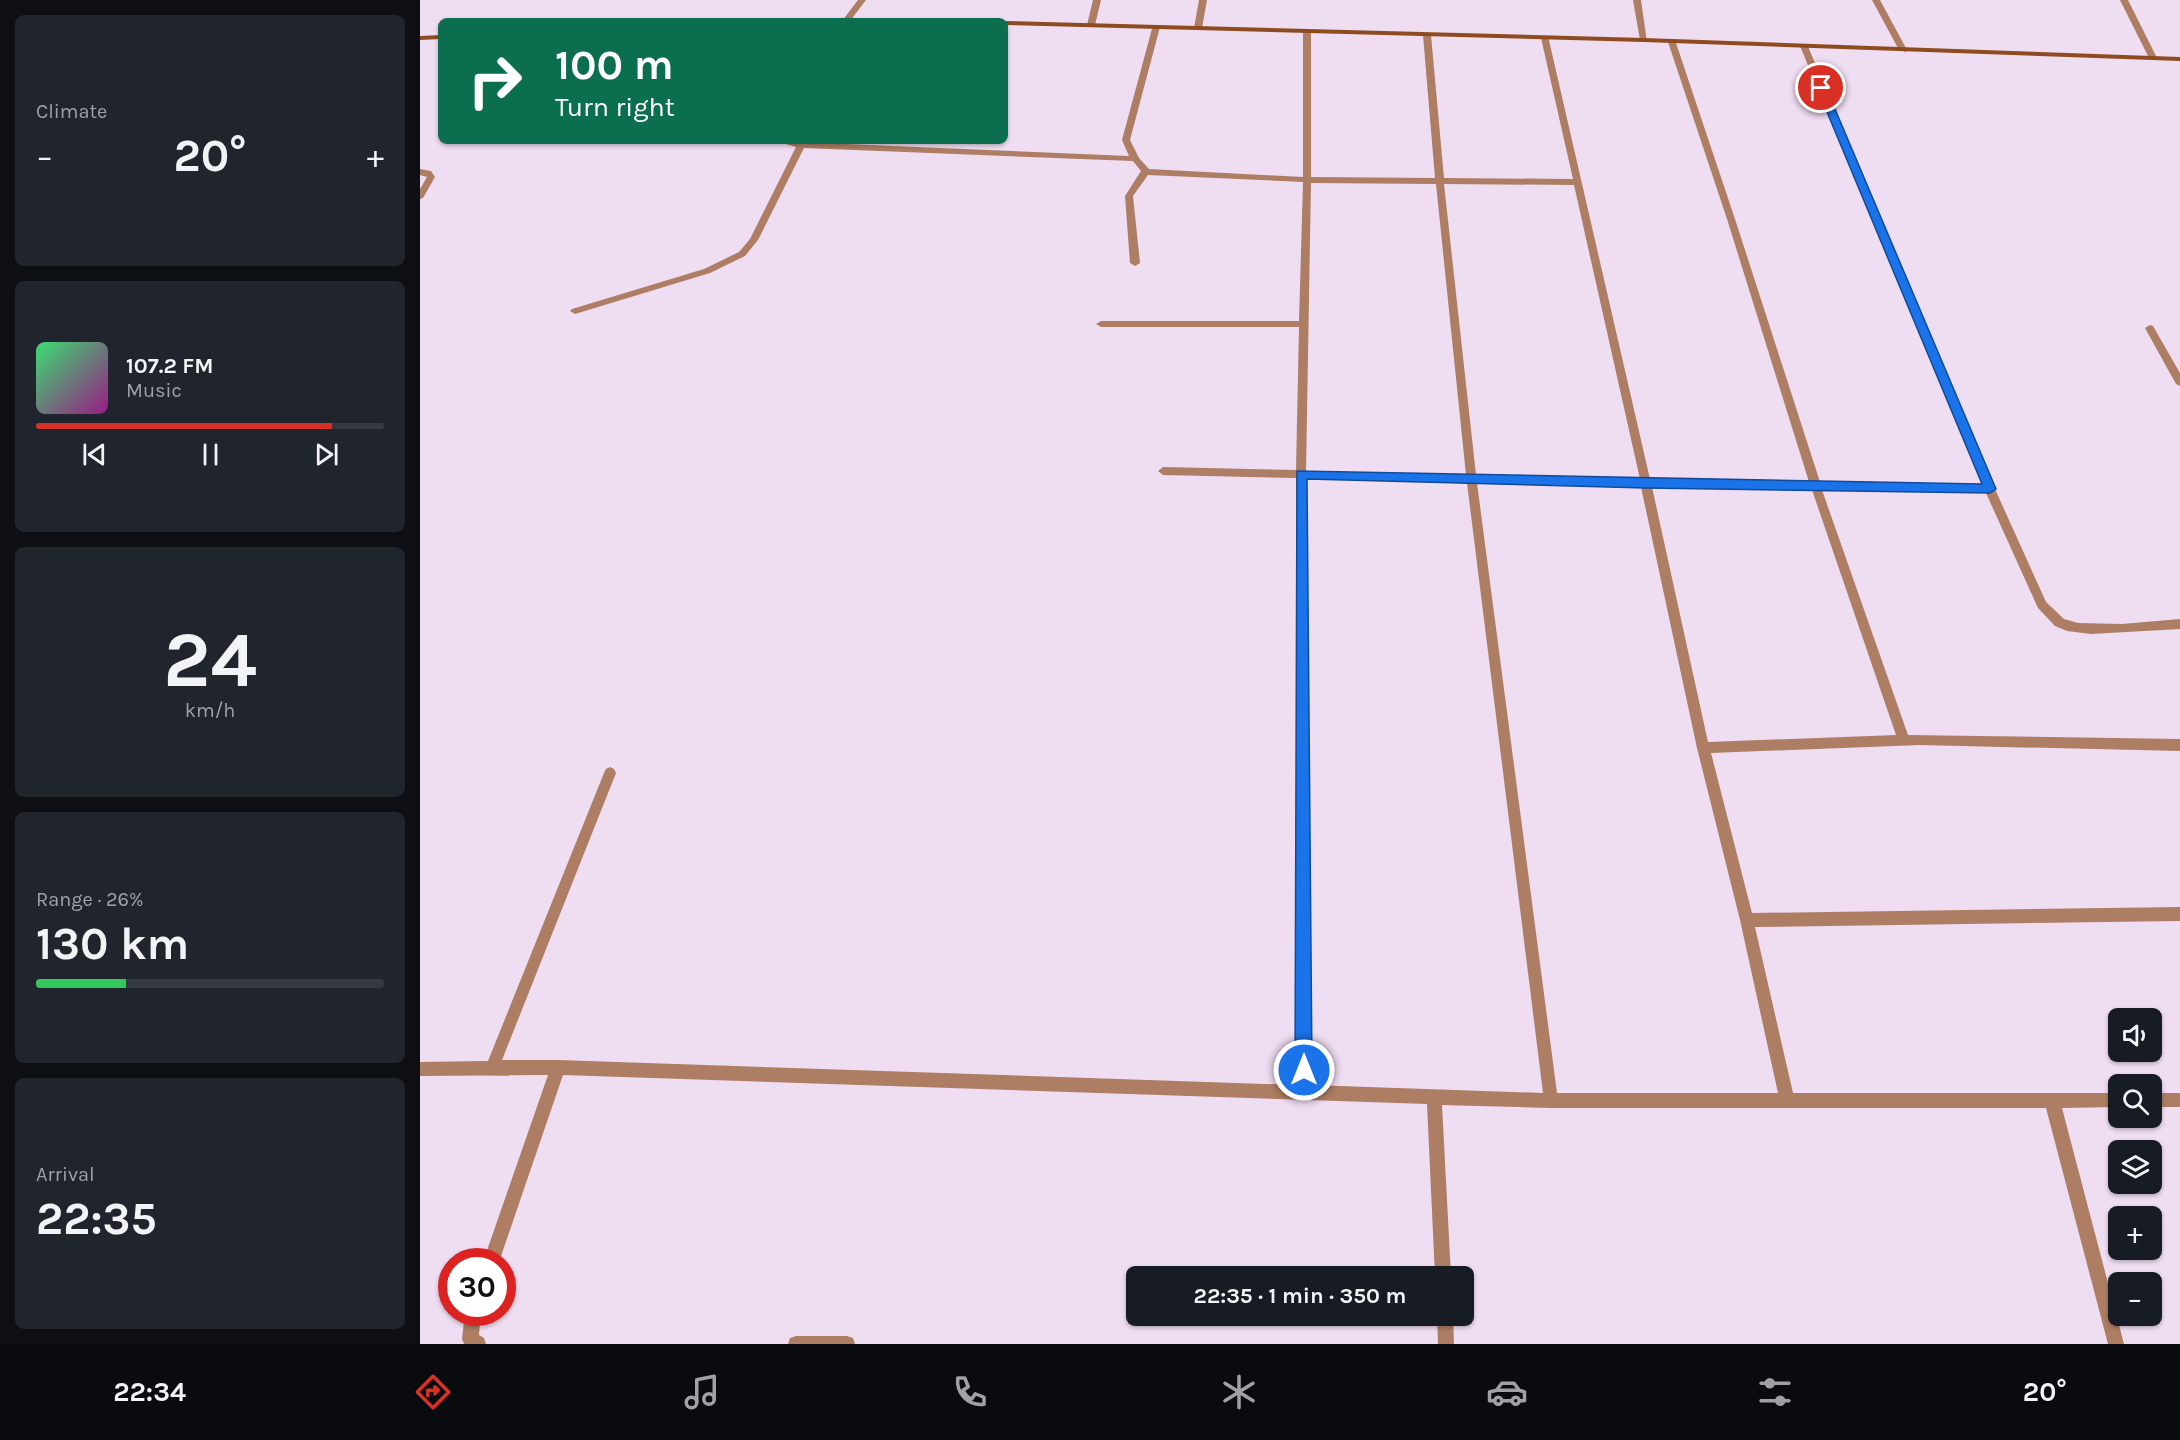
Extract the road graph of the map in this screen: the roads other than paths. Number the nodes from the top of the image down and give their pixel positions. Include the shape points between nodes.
1 (862, 0) edge
2 (1097, 0) edge
3 (1203, 0) edge
4 (1637, 0) edge
5 (1876, 0) edge
6 (2124, 0) edge
7 (848, 18) edge
8 (1008, 23) edge
9 (1091, 25) junction
10 (1156, 27) junction
11 (1198, 28) junction
12 (1307, 32) junction
13 (1427, 35) junction
14 (438, 37) edge
15 (420, 38) edge
16 (1545, 38) junction
17 (1644, 40) junction
18 (1672, 42) junction
19 (1804, 46) junction
20 (1903, 50) junction
21 (2153, 58) junction
22 (2180, 59) edge
23 (796, 144) edge
24 (801, 145) junction
25 (1135, 159) junction
26 (1146, 171) junction
27 (420, 172) edge
28 (1307, 180) junction
29 (1439, 181) junction
30 (1578, 182) junction
31 (420, 196) edge
32 (1135, 263) dead end
33 (575, 311) dead end
34 (1101, 324) dead end
35 (1304, 324) junction
36 (2151, 328) dead end
37 (2180, 382) edge
38 (1163, 471) dead end
39 (1301, 474) junction
40 (1470, 478) junction
41 (1646, 483) junction
42 (1816, 487) junction
43 (1990, 489) junction
44 (2180, 624) edge
45 (1904, 740) junction
46 (2180, 745) edge
47 (1703, 748) junction
48 (609, 773) dead end
49 (2180, 914) edge
50 (1747, 920) junction
51 (558, 1067) junction
52 (492, 1068) junction
53 (420, 1069) edge
54 (1304, 1093) junction
55 (1434, 1097) junction
56 (1787, 1100) junction
57 (2052, 1100) junction
58 (2108, 1100) edge
59 (2162, 1100) edge
60 (2180, 1100) edge
61 (1551, 1101) junction
62 (496, 1248) edge
63 (1442, 1266) edge
64 (471, 1326) edge
65 (1445, 1326) edge
66 (478, 1344) edge
67 (796, 1344) edge
68 (847, 1344) edge
69 (1446, 1344) edge
70 (2116, 1344) edge

1 - 7 street
2 - 9 street
3 - 11 street
4 - 17 street
5 - 20 street
6 - 21 street
8 - 9 street
9 - 10 street
10 - 11 street
10 - 25 street via 1126,136
11 - 12 street
12 - 13 street
12 - 28 street
13 - 16 street
13 - 29 street
14 - 15 street
16 - 17 street
16 - 30 street
17 - 18 street
18 - 19 street
18 - 42 street
19 - 20 street
19 - 43 street
20 - 21 street
21 - 22 street
23 - 24 street
24 - 25 street
24 - 33 street via 754,240 742,254 707,271
25 - 26 street
26 - 28 street via 1158,175
26 - 32 street via 1129,196
27 - 31 street via 428,172 431,177
28 - 29 street
28 - 35 street
29 - 30 street
29 - 40 street
30 - 41 street
34 - 35 street
35 - 39 street
36 - 37 street
38 - 39 street
39 - 40 street
39 - 54 street
40 - 41 street
40 - 61 street
41 - 42 street
41 - 47 street
42 - 43 street
42 - 45 street
43 - 44 street via 2042,604 2052,617 2065,626 2083,628
45 - 46 street
45 - 47 street
47 - 50 street
48 - 52 street
49 - 50 street
50 - 56 street
51 - 52 street
51 - 54 street
51 - 62 street
52 - 53 street
54 - 55 street
55 - 61 street
55 - 63 street
56 - 57 street
56 - 61 street
57 - 58 street
57 - 70 street
59 - 60 street
64 - 66 street via 470,1339
65 - 69 street
67 - 68 street

